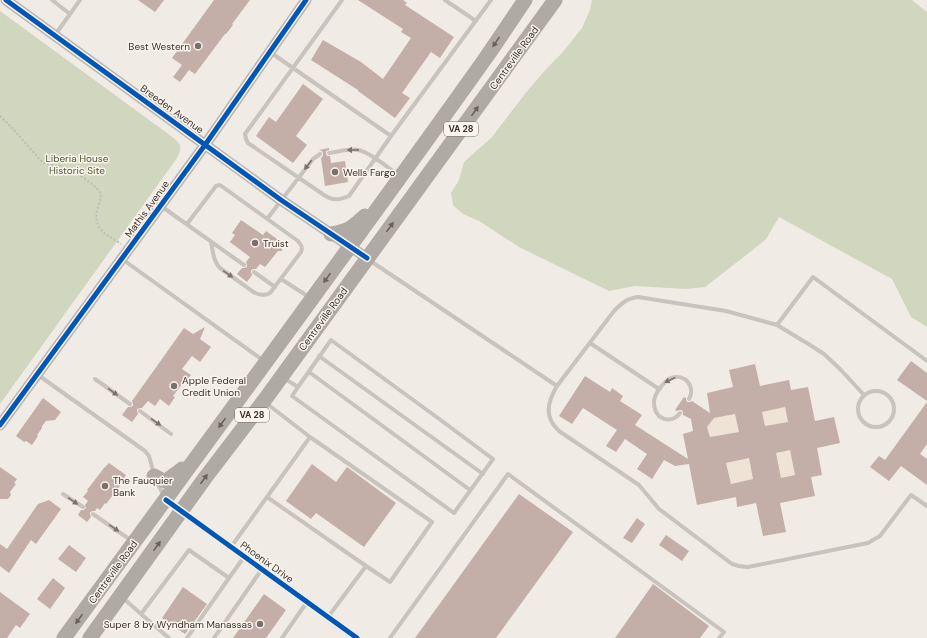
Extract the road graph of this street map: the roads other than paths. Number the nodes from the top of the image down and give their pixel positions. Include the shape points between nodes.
1 (6, 0) edge
2 (52, 0) edge
3 (80, 0) edge
4 (306, 0) edge
5 (342, 0) edge
6 (445, 0) edge
7 (491, 0) edge
8 (525, 0) edge
9 (555, 0) edge
10 (70, 14) junction
11 (476, 21) junction
12 (55, 35) junction
13 (270, 52) junction
14 (293, 67) junction
15 (391, 136) junction
16 (205, 145) junction
17 (329, 153) dead end
18 (320, 154) dead end
19 (375, 158) junction
20 (400, 176) junction
21 (298, 177) junction
22 (281, 200) junction
23 (383, 201) junction
24 (161, 205) junction
25 (267, 219) junction
26 (187, 224) junction
27 (331, 234) junction
28 (211, 242) junction
29 (350, 247) junction
30 (122, 258) junction
31 (367, 258) junction
32 (244, 265) dead end
33 (254, 272) dead end
34 (281, 279) junction
35 (275, 287) junction
36 (312, 299) junction
37 (777, 325) junction
38 (590, 343) junction
39 (319, 356) junction
40 (927, 361) edge
41 (266, 363) junction
42 (308, 372) junction
43 (37, 374) junction
44 (281, 376) junction
45 (95, 379) dead end
46 (557, 386) junction
47 (298, 387) junction
48 (659, 389) junction
49 (864, 395) junction
50 (688, 400) dead end
51 (263, 401) junction
52 (130, 404) dead end
53 (140, 411) dead end
54 (680, 413) dead end
55 (0, 426) edge
56 (171, 434) dead end
57 (310, 437) junction
58 (195, 461) junction
59 (483, 474) junction
60 (154, 476) junction
61 (470, 490) junction
62 (63, 494) dead end
63 (268, 498) junction
64 (166, 500) junction
65 (927, 506) edge
66 (83, 507) dead end
67 (182, 511) junction
68 (93, 514) dead end
69 (135, 542) junction
70 (231, 547) junction
71 (244, 556) junction
72 (366, 566) junction
73 (262, 569) junction
74 (229, 578) junction
75 (120, 596) junction
76 (307, 602) junction
77 (141, 614) junction
78 (328, 617) junction
79 (64, 638) edge
80 (90, 638) edge
81 (169, 638) edge
82 (187, 638) edge
83 (214, 638) edge
84 (282, 638) edge
85 (357, 638) edge
86 (390, 638) edge
87 (719, 638) edge

1 - 12 street, Breeden Avenue
2 - 10 lane
3 - 10 lane
4 - 13 street, Mathis Avenue
5 - 14 lane
6 - 11 lane
7 - 11 lane
8 -> 20 highway, Centreville Road / VA 28
31 -> 9 highway, Centreville Road / VA 28
10 - 12 lane
11 - 15 lane
12 - 16 street, Breeden Avenue
13 - 14 lane
13 - 16 street, Mathis Avenue
14 - 15 lane
14 - 21 lane via 248,130 246,139 248,143
15 - 19 lane
16 - 22 street, Breeden Avenue
16 - 24 street, Mathis Avenue
19 -> 17 lane via 353,149
18 -> 21 lane
19 - 20 lane
19 - 21 lane via 349,196 343,199 329,198
20 - 23 highway, Centreville Road / VA 28
21 - 22 lane
22 - 25 lane
22 - 27 street, Breeden Avenue
23 - 27 highway via 350,229
23 - 29 highway, Centreville Road / VA 28
24 - 26 lane
24 - 30 street, Mathis Avenue
25 - 26 lane via 220,185 216,186
25 - 34 lane via 302,246 301,252
26 - 28 lane
27 - 29 street, Breeden Avenue
28 - 32 lane
28 -> 35 lane via 216,264 255,293 268,294
29 - 31 street, Breeden Avenue
29 -> 36 highway, Centreville Road / VA 28
30 - 41 lane
30 - 43 street, Mathis Avenue
31 - 44 highway, Centreville Road / VA 28
31 - 46 lane
33 - 35 lane
34 - 35 lane
34 - 36 lane
36 - 41 highway, Centreville Road / VA 28
37 - 38 lane via 726,310 638,297 621,304
37 - 40 lane via 813,277
37 - 49 lane via 824,354
38 - 46 lane
38 - 48 lane
39 - 42 lane
39 - 59 lane
39 - 59 lane via 331,340 337,344 493,460
41 -> 58 highway, Centreville Road / VA 28
42 - 47 lane
42 - 61 lane
43 - 55 street, Mathis Avenue
43 - 60 lane via 145,451 149,456
44 - 47 lane
44 - 51 highway, Centreville Road / VA 28
45 -> 52 lane
46 - 65 lane via 548,408 550,421 554,426 640,485 659,509 732,564 748,567 868,543 880,536 911,495
47 - 61 lane via 292,396 454,513
50 -> 48 lane via 691,386 687,380 671,378
48 - 54 lane via 654,400 655,412 670,420 677,418
49 - 49 lane via 858,406 860,418 866,424 875,427 887,424 894,409 890,397 880,391 871,391
51 - 57 lane
67 -> 51 highway, Centreville Road / VA 28
53 -> 56 lane
57 - 63 lane
57 - 72 lane via 432,522 390,582
58 - 60 highway via 168,480
58 - 64 highway, Centreville Road / VA 28
59 - 61 lane
60 - 64 lane
62 -> 66 lane
63 - 70 lane
63 - 72 lane
64 - 67 street, Phoenix Drive
64 - 69 highway, Centreville Road / VA 28
67 - 70 street, Phoenix Drive
75 -> 67 highway, Centreville Road / VA 28
68 -> 69 lane
69 -> 79 highway, Centreville Road / VA 28
70 - 71 street, Phoenix Drive
71 - 73 street, Phoenix Drive
71 - 74 lane
72 - 78 lane
73 - 76 street, Phoenix Drive
73 - 83 lane
74 - 77 lane via 189,550
74 - 82 lane
75 - 77 lane
75 - 80 highway, Centreville Road / VA 28
76 - 78 street, Phoenix Drive
76 - 84 lane
77 - 81 lane
78 - 85 street, Phoenix Drive
86 - 87 lane via 508,474 724,632

